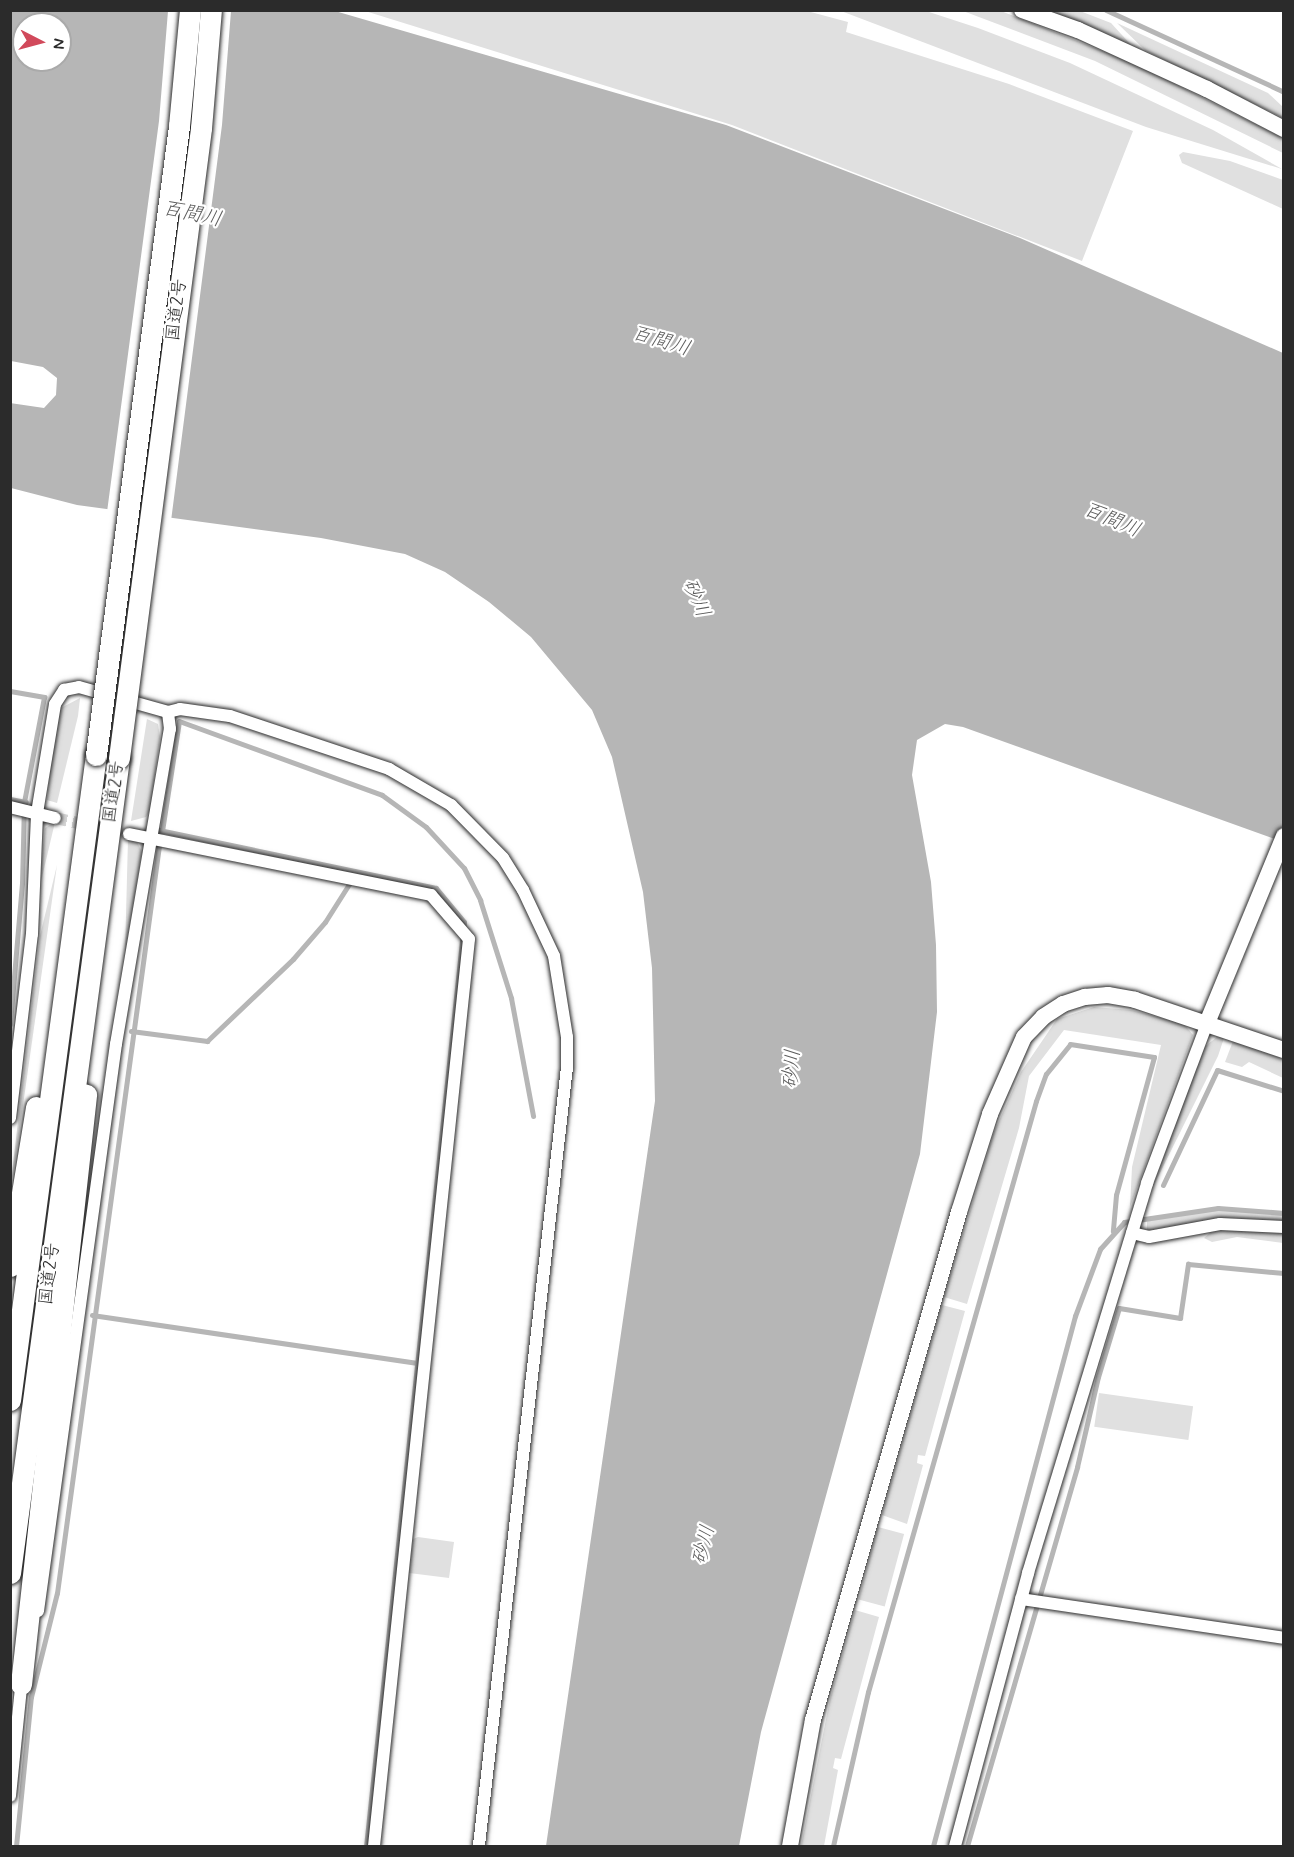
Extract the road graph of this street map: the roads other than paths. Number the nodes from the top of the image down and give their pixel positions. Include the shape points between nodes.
1 (190, 10) edge
2 (211, 10) edge
3 (1022, 10) edge
4 (1284, 129) edge
5 (168, 712) junction
6 (24, 810) edge
7 (55, 818) tunnel mouth
8 (129, 834) tunnel mouth
9 (1284, 836) edge
10 (151, 837) junction
11 (101, 882) junction
12 (1207, 1023) junction
13 (1284, 1050) edge
14 (54, 1069) junction
15 (10, 1118) edge
16 (1135, 1225) junction
17 (1284, 1227) edge
18 (10, 1266) edge
19 (10, 1400) edge
20 (10, 1573) edge
21 (1021, 1599) junction
22 (1284, 1638) edge
23 (21, 1684) junction
24 (10, 1796) edge
25 (374, 1846) edge
26 (479, 1846) edge
27 (790, 1846) edge
28 (955, 1846) edge

1 - 14 highway, 国道2号, bridge via 179,126
2 - 11 highway, 国道2号, bridge via 201,128
3 - 4 street via 1088,34 1207,88
5 - 6 street via 79,687 64,690 55,704
5 - 10 street via 170,729
5 - 26 street via 180,709 230,716 389,769 424,787 451,805 503,858 554,956 567,1037 567,1068
6 - 7 street
6 - 15 street via 32,934
8 - 10 street
9 - 12 street
10 - 23 street via 116,1044 43,1590
10 - 25 street via 431,895 469,939
11 - 20 highway, 国道2号
11 - 23 highway via 84,1124
12 - 13 street
12 - 16 street
12 - 27 street via 1135,1000 1108,995 1085,997 1043,1017 1024,1037 1007,1068 959,1212 843,1612 813,1720
14 - 18 highway via 34,1112
14 - 19 highway, 国道2号
16 - 17 street via 1149,1238 1220,1224
16 - 21 street
21 - 22 street
21 - 28 street
23 - 24 street

